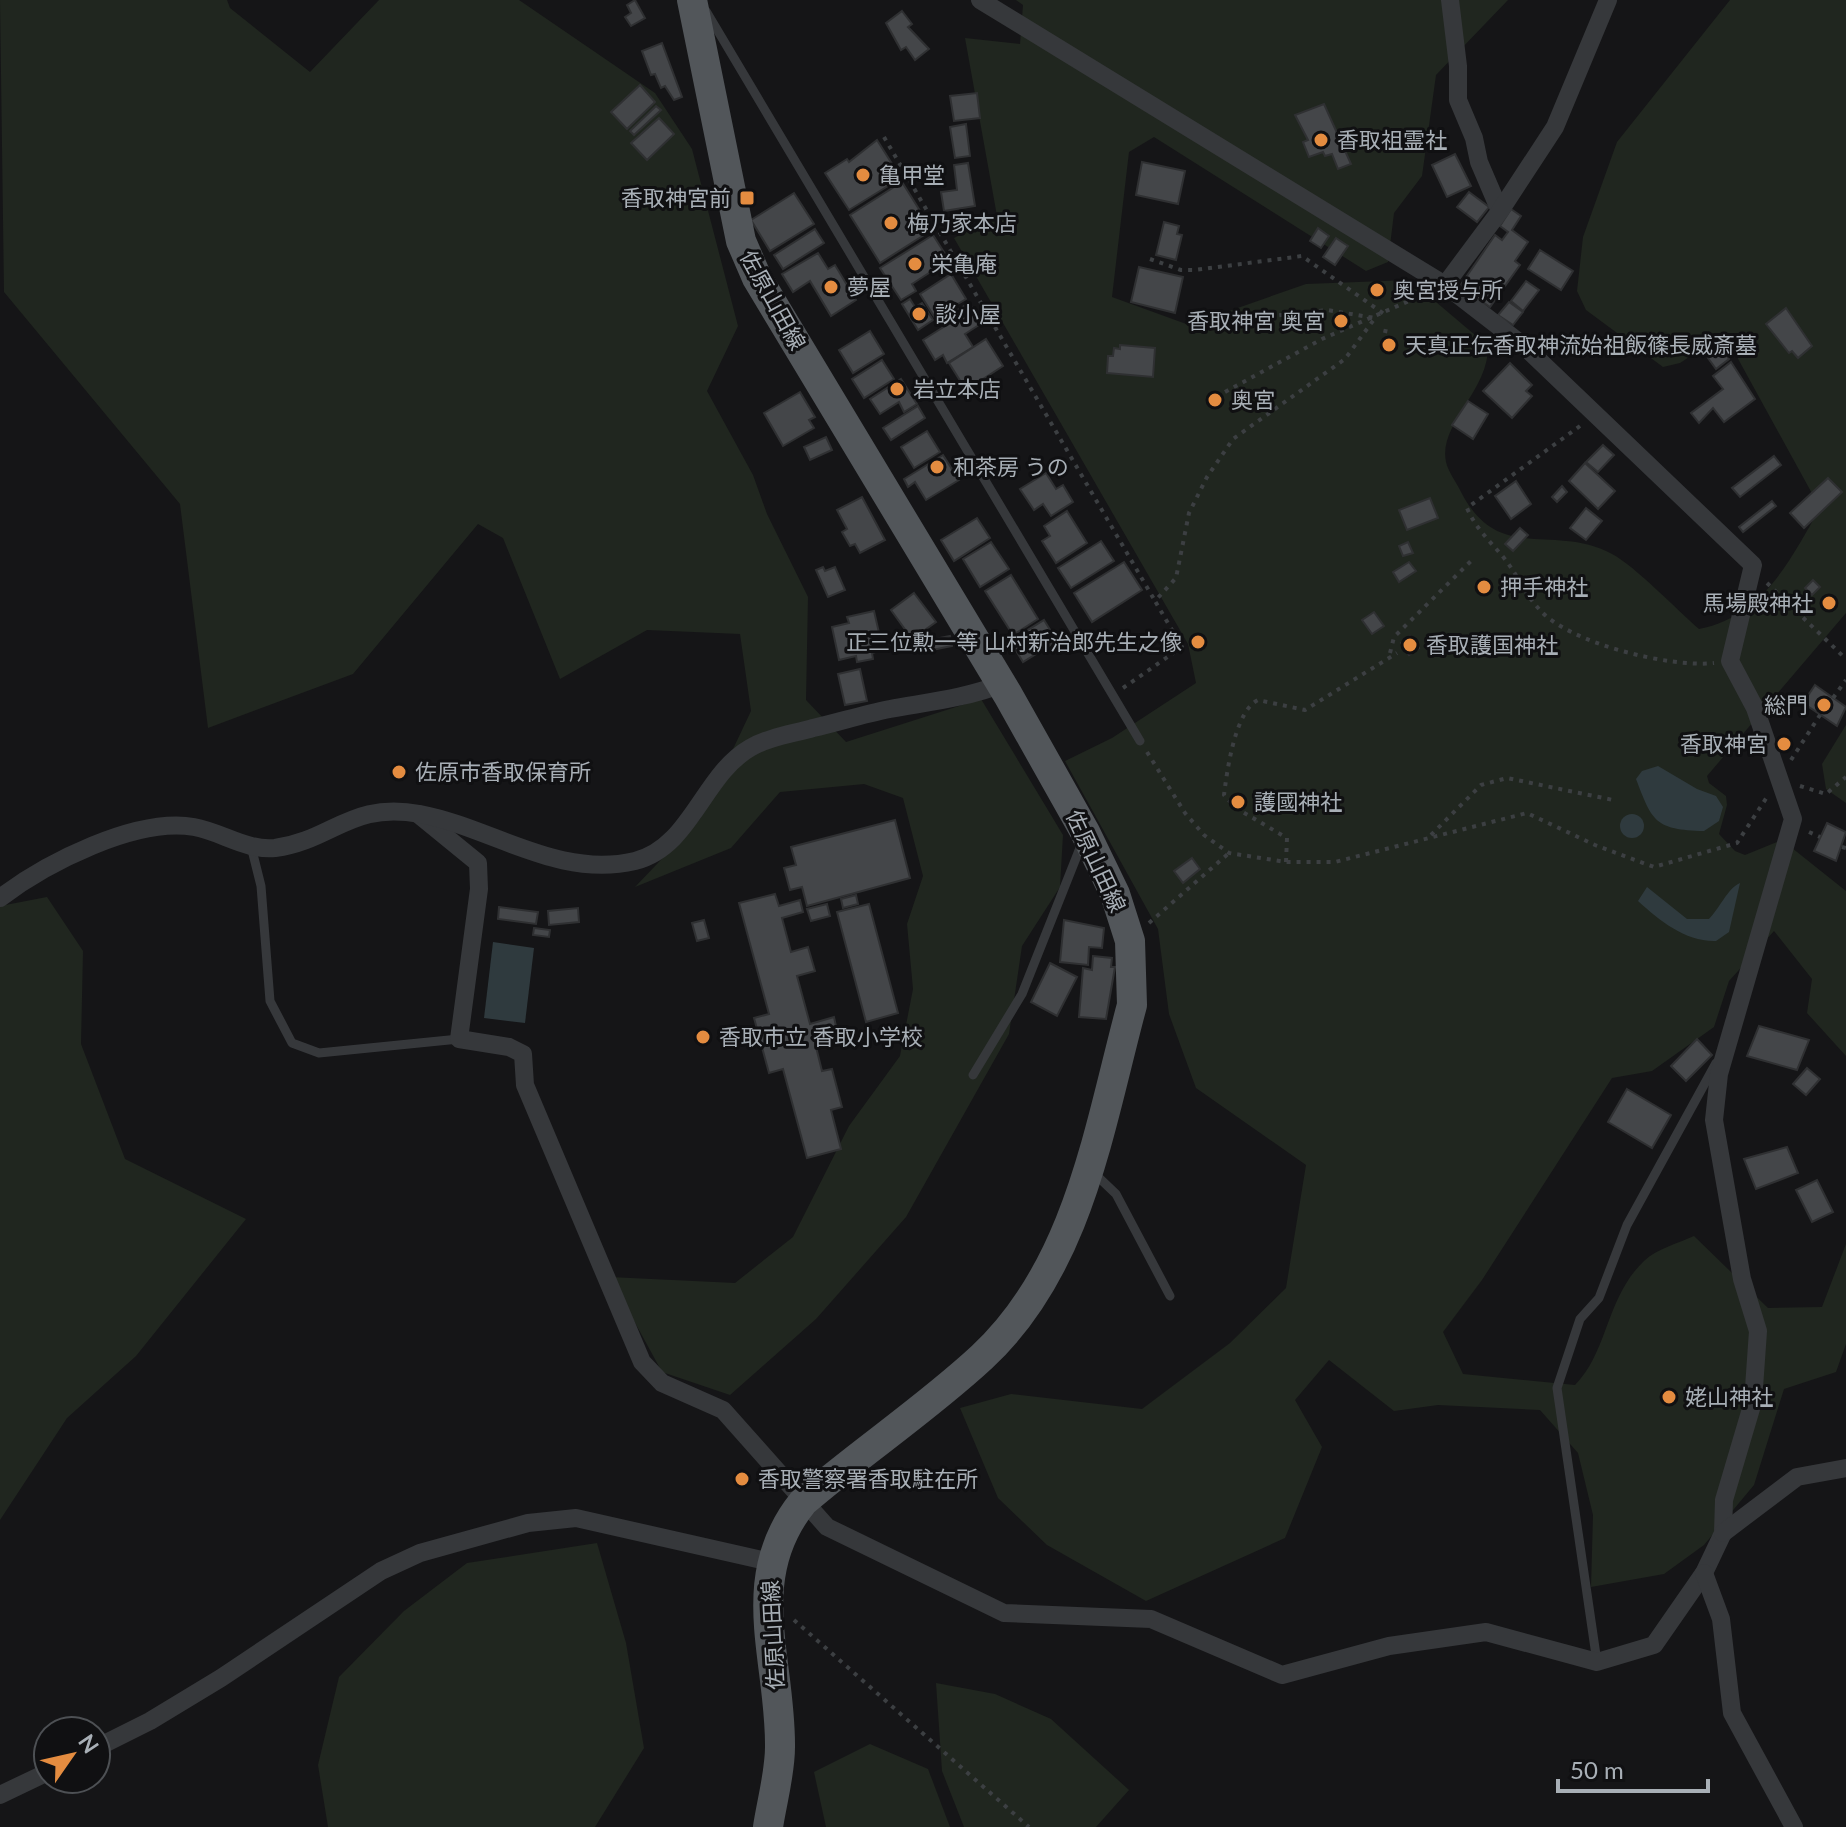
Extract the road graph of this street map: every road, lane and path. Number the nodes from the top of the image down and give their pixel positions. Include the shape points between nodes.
1 (692, 0) edge
2 (700, 0) edge
3 (980, 0) edge
4 (1450, 0) edge
5 (1608, 0) edge
6 (884, 137) dead end
7 (1500, 211) junction
8 (1150, 259) dead end
9 (1445, 285) junction
10 (1384, 314) junction
11 (1375, 318) junction
12 (1237, 320) dead end
13 (1225, 392) dead end
14 (1594, 414) junction
15 (1472, 560) dead end
16 (1774, 592) dead end
17 (1155, 601) junction
18 (1390, 653) dead end
19 (1397, 653) dead end
20 (1846, 659) edge
21 (1730, 661) junction
22 (1846, 680) edge
23 (1002, 684) junction
24 (1112, 696) junction
25 (1833, 698) dead end
26 (1820, 715) dead end
27 (1142, 745) joint
28 (1797, 751) dead end
29 (1846, 777) edge
30 (1779, 779) junction
31 (1613, 800) dead end
32 (1757, 813) dead end
33 (418, 814) junction
34 (1085, 832) junction
35 (1430, 836) junction
36 (251, 846) junction
37 (1229, 853) junction
38 (1286, 862) junction
39 (0, 898) edge
40 (1130, 941) junction
41 (459, 1039) junction
42 (1729, 1039) junction
43 (973, 1075) dead end
44 (1088, 1168) junction
45 (1170, 1296) dead end
46 (1846, 1468) edge
47 (803, 1502) junction
48 (1723, 1533) junction
49 (771, 1562) junction
50 (1704, 1573) junction
51 (767, 1596) junction
52 (1597, 1662) junction
53 (112, 1739) edge
54 (32, 1780) edge
55 (0, 1795) edge
56 (768, 1827) edge
57 (1029, 1827) edge
58 (1794, 1827) edge

1 - 23 main road, 佐原山田線 via 741,241 757,278
2 - 24 lane
3 - 9 street
4 - 7 street via 1458,100
5 - 7 street via 1555,127
6 - 17 path
7 - 9 street
8 - 10 path via 1195,270 1302,256
9 - 10 path
9 - 14 street via 1524,346
10 - 11 path
11 - 12 path via 1327,310
11 - 13 path via 1322,339
11 - 17 path via 1345,359 1233,439 1189,513 1176,578
14 - 21 street via 1753,565
14 - 21 path via 1467,508 1474,525 1540,611 1566,629 1626,652 1708,664
15 - 18 path via 1394,637
16 - 20 path
17 - 24 path via 1182,647
19 - 38 path via 1305,710 1258,700 1249,707 1230,755 1224,795 1287,838
21 - 30 street via 1755,708
22 - 25 path
23 - 33 street via 762,742 736,758 665,846 636,861 567,864 459,823
23 - 34 main road, 佐原山田線
24 - 27 lane
26 - 28 path
27 - 37 path via 1185,813
29 - 30 path via 1826,794
30 - 42 street via 1793,819
31 - 35 path via 1507,778 1481,785
32 - 35 path via 1737,843 1654,867 1527,813
33 - 36 street via 366,812 279,847
33 - 41 street via 478,863
34 - 40 main road, 佐原山田線 via 1115,894
34 - 43 lane via 1022,994
35 - 38 path via 1335,862
36 - 39 street via 172,823 89,846
36 - 41 lane via 261,886 270,1001 292,1043 319,1053
37 - 38 path
37 - 40 path
40 - 44 main road, 佐原山田線 via 1132,1005
41 - 47 street via 523,1054 525,1085 642,1362 662,1383 723,1410
42 - 48 street via 1714,1120 1742,1279 1758,1331 1753,1402 1724,1500
42 - 52 lane via 1627,1225 1599,1298 1580,1319 1557,1388
44 - 45 lane via 1116,1194
44 - 47 main road, 佐原山田線 via 1073,1220 1050,1268 984,1356
46 - 48 street via 1797,1477
47 - 49 main road, 佐原山田線
47 - 52 street via 827,1527 1004,1613 1151,1619 1282,1675 1389,1646 1486,1632
48 - 50 street
49 - 51 main road, 佐原山田線
49 - 53 street via 576,1518 528,1523 420,1553 381,1571 221,1678
50 - 52 street via 1654,1645
50 - 58 street via 1721,1619 1732,1713
51 - 56 main road, 佐原山田線 via 780,1749
51 - 57 path
54 - 55 street

